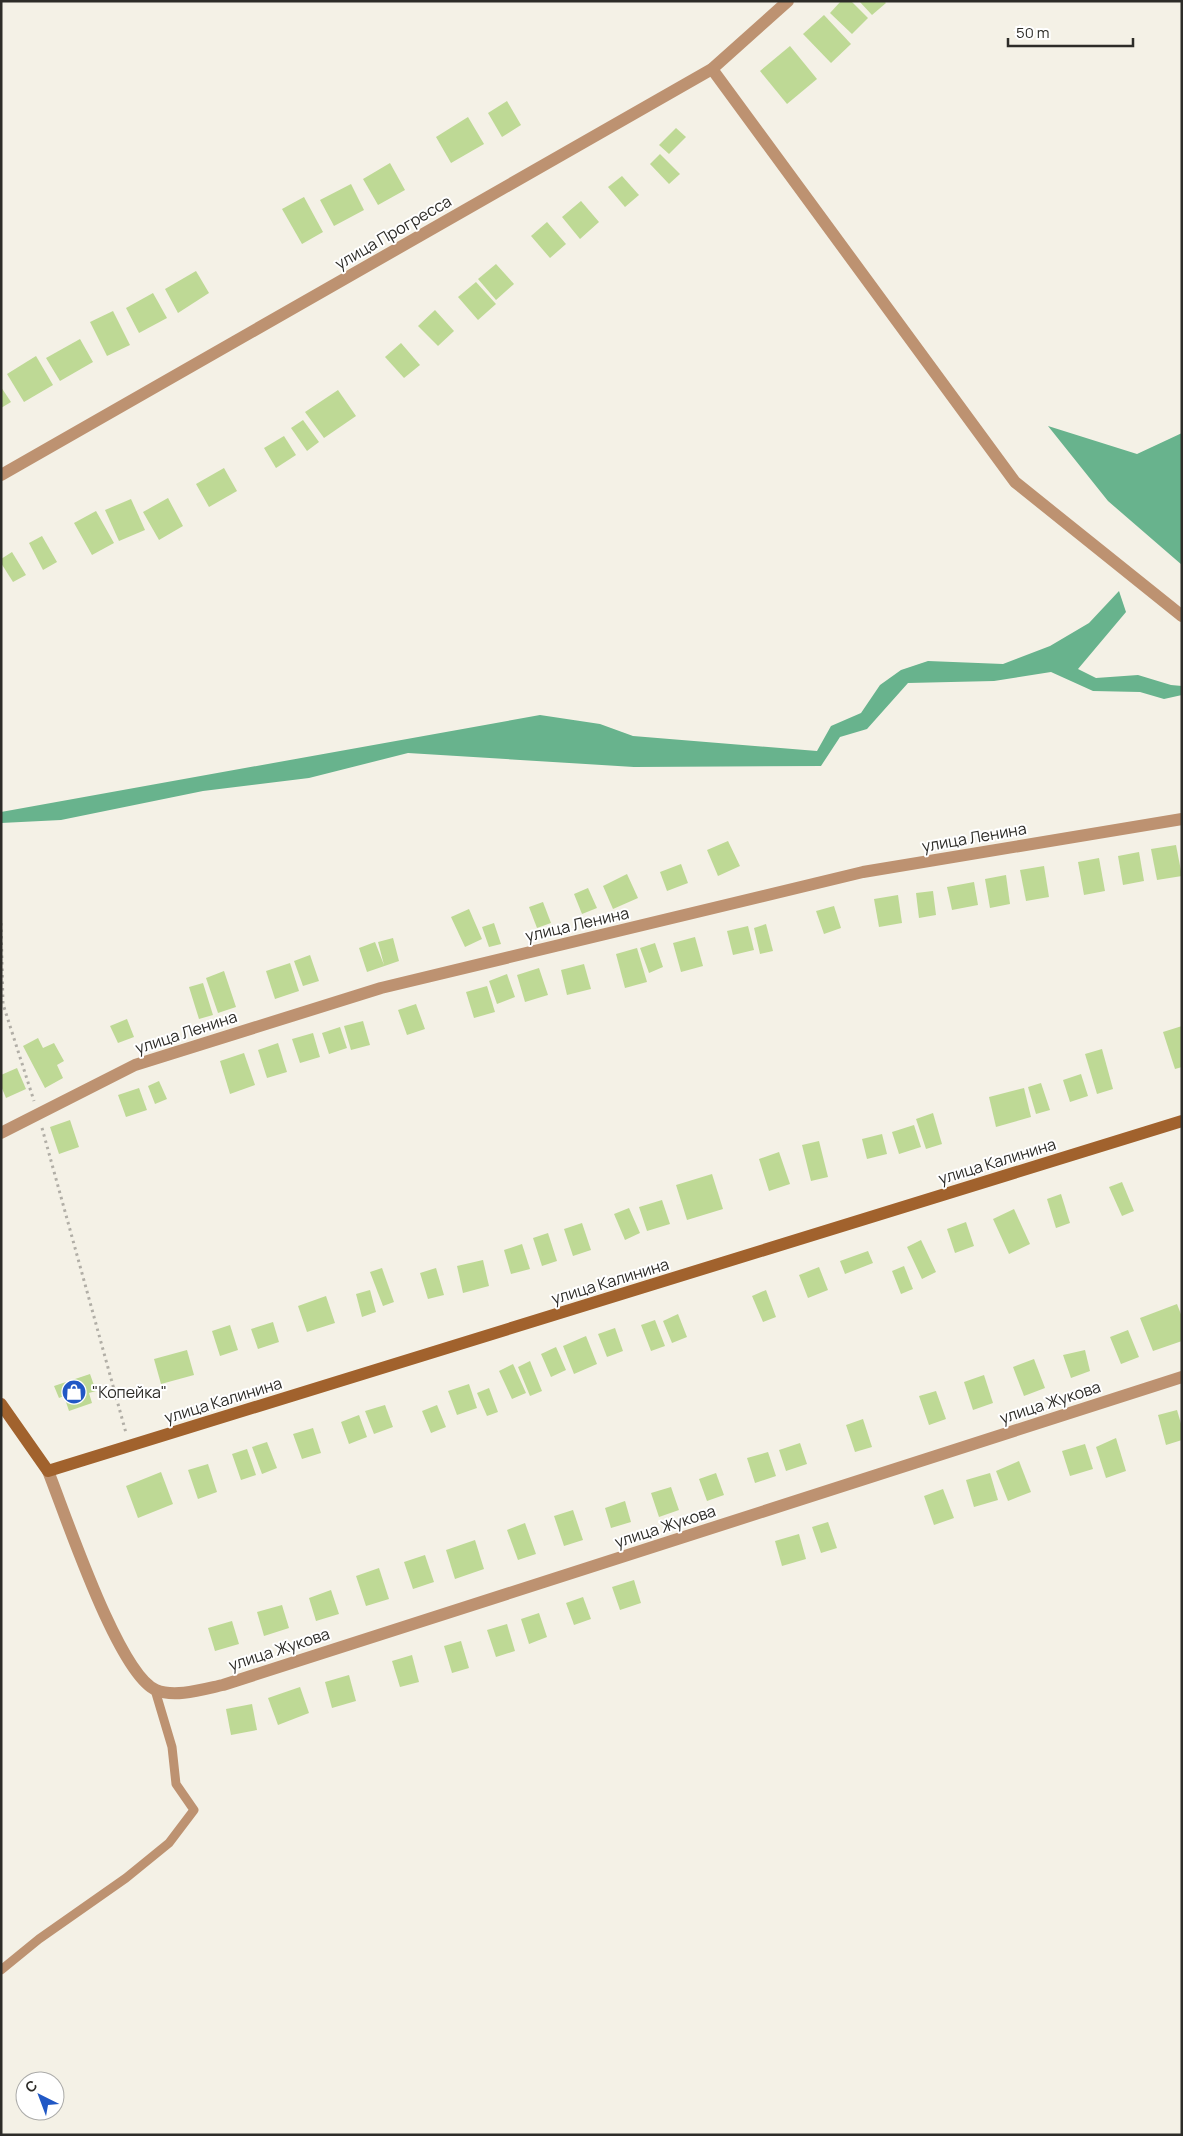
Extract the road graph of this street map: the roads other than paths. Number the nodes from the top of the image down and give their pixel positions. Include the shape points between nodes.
1 (788, 1) edge
2 (712, 69) junction
3 (1, 475) edge
4 (1182, 616) edge
5 (1182, 819) edge
6 (1182, 1121) edge
7 (1, 1133) edge
8 (1182, 1377) edge
9 (1, 1404) edge
10 (48, 1470) junction
11 (155, 1690) junction
12 (1, 1970) edge

1 - 2 street, улица Прогресса
2 - 3 street, улица Прогресса
2 - 4 street via 1015,482
5 - 7 street, улица Ленина via 863,872 381,988 135,1065
6 - 10 street, улица Калинина
8 - 11 street, улица Жукова via 223,1684 186,1693
9 - 10 street
10 - 11 street via 114,1638 135,1671
11 - 12 lane via 172,1747 176,1784 194,1810 169,1843

